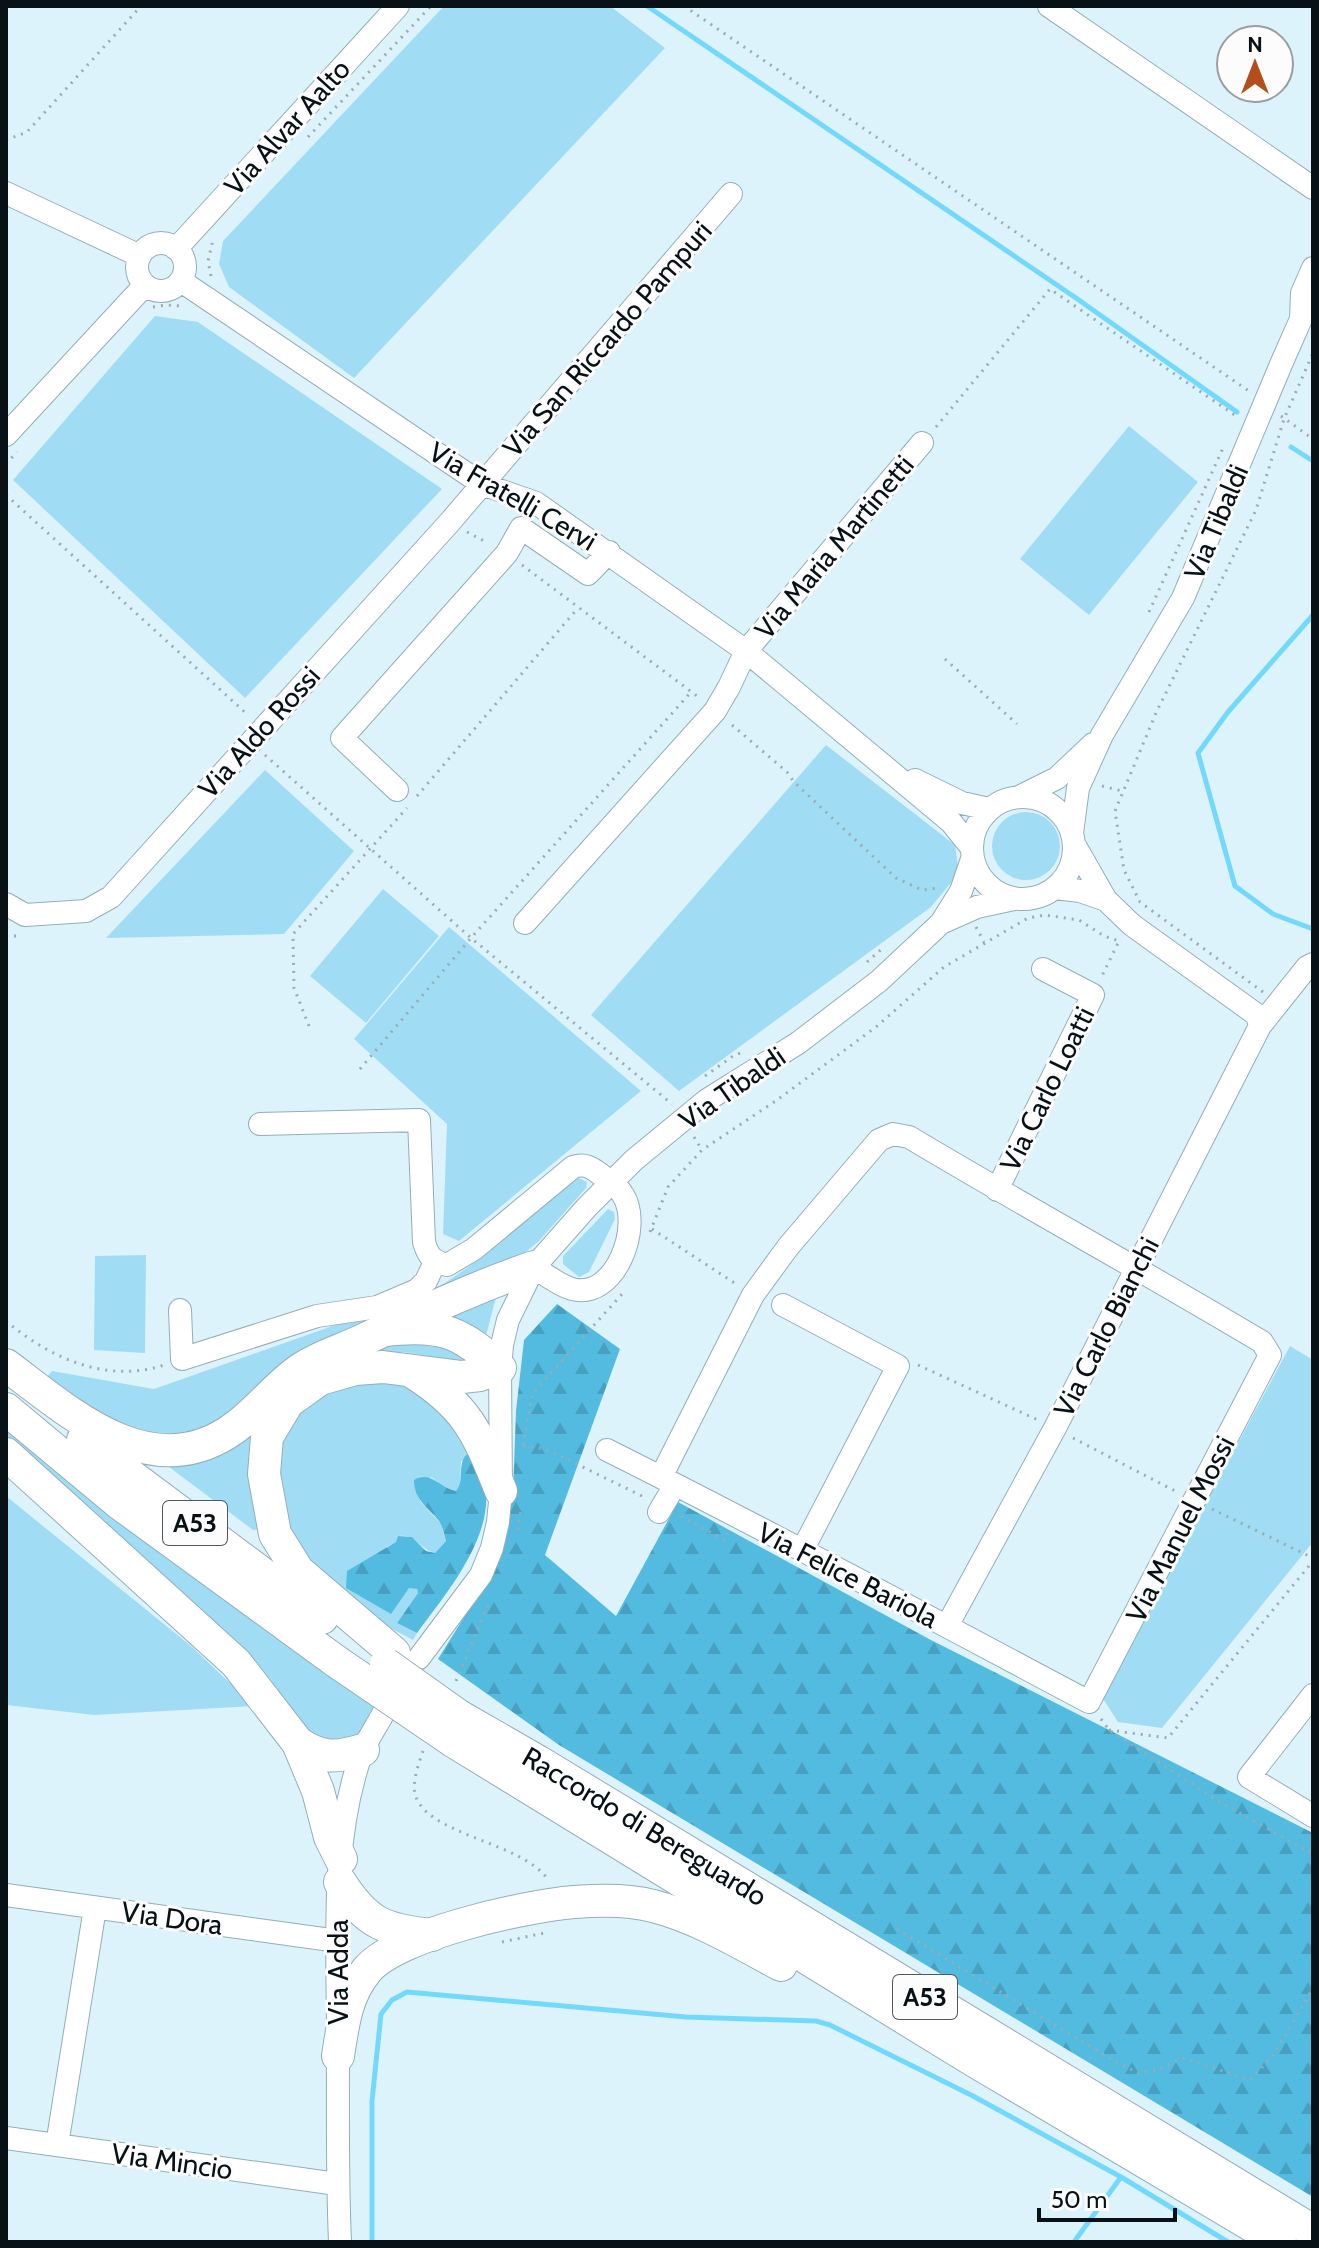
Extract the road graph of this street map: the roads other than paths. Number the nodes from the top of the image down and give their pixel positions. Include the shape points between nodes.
1 (398, 6) edge
2 (1049, 6) edge
3 (1313, 188) edge
4 (6, 193) edge
5 (731, 194) dead end
6 (176, 249) junction
7 (140, 256) junction
8 (1313, 268) edge
9 (181, 281) junction
10 (145, 285) junction
11 (1307, 310) edge
12 (928, 437) road end
13 (11, 444) edge
14 (482, 484) junction
15 (609, 552) junction
16 (746, 651) junction
17 (1102, 735) junction
18 (873, 755) junction
19 (397, 790) dead end
20 (1019, 797) junction
21 (989, 809) junction
22 (1073, 839) junction
23 (972, 853) junction
24 (1055, 888) junction
25 (1014, 899) junction
26 (1106, 900) junction
27 (6, 904) edge
28 (525, 923) dead end
29 (941, 923) junction
30 (1313, 964) edge
31 (1043, 969) dead end
32 (1260, 1026) junction
33 (260, 1124) dead end
34 (612, 1182) junction
35 (997, 1190) junction
36 (435, 1262) junction
37 (534, 1267) junction
38 (1136, 1267) junction
39 (783, 1305) dead end
40 (180, 1310) dead end
41 (384, 1330) junction
42 (6, 1365) edge
43 (500, 1368) junction
44 (411, 1371) junction
45 (6, 1379) edge
46 (6, 1409) edge
47 (607, 1450) dead end
48 (6, 1454) edge
49 (668, 1481) junction
50 (511, 1500) junction
51 (661, 1509) road end
52 (803, 1549) junction
53 (947, 1626) junction
54 (399, 1659) junction
55 (1313, 1695) edge
56 (1089, 1702) joint
57 (385, 1710) dead end
58 (452, 1717) junction
59 (298, 1743) junction
60 (363, 1750) junction
61 (1313, 1816) edge
62 (341, 1871) junction
63 (6, 1895) edge
64 (95, 1908) junction
65 (432, 1935) junction
66 (338, 1941) junction
67 (338, 2056) junction
68 (973, 2060) junction
69 (6, 2138) edge
70 (57, 2145) junction
71 (337, 2184) junction
72 (1313, 2231) edge
73 (340, 2242) edge
74 (1280, 2242) edge

1 - 6 street, Via Alvar Aalto
2 - 3 street
4 - 7 street
5 - 14 street, Via San Riccardo Pampuri
6 - 7 street via 156,244
6 - 9 street via 184,260
7 - 10 street via 137,272
8 - 11 street, Via Tibaldi via 1302,293
9 - 10 street via 160,291
9 - 14 street, Via Fratelli Cervi
10 - 13 street
11 - 17 street, Via Tibaldi via 1183,598
12 - 16 street, Via Maria Martinetti
14 - 15 street, Via Fratelli Cervi via 536,503
14 - 27 street, Via Aldo Rossi via 111,897 86,911 25,915
15 - 16 street, Via Fratelli Cervi
15 - 19 street via 588,574 521,528 507,553 342,738
16 - 18 street, Via Fratelli Cervi
16 - 28 street, Via Maria Martinetti via 715,711
17 - 20 street, Via Tibaldi via 1057,778
17 - 22 street, Via Tibaldi via 1078,788
18 - 21 street, Via Fratelli Cervi via 962,803
18 - 23 street, Via Fratelli Cervi via 951,822
20 - 21 street
20 - 22 street via 1052,806 1064,817
21 - 23 street via 976,826
22 - 24 street via 1068,873
22 - 26 street
23 - 25 street via 987,885
23 - 29 street, Via Tibaldi via 961,891
24 - 25 street via 1036,898
24 - 26 street
25 - 29 street, Via Tibaldi
26 - 32 street via 1132,925 1257,1015
29 - 34 street, Via Tibaldi via 879,981 798,1043 707,1100
30 - 32 street, Via Carlo Bianchi
31 - 35 street, Via Carlo Loatti via 1093,995
32 - 38 street, Via Carlo Bianchi
33 - 36 street via 419,1120 424,1242
34 - 36 street via 588,1166 573,1167 461,1258 447,1265
34 - 37 street, Via Tibaldi
34 - 37 street via 631,1218 630,1233 601,1285 573,1289
35 - 38 street
35 - 49 street via 909,1137 893,1134 879,1140 753,1295
36 - 40 street via 417,1290 377,1307 317,1316 182,1359
37 - 41 highway
37 - 43 street, Via Tibaldi via 508,1320
38 - 53 street, Via Carlo Bianchi
38 - 56 street, Via Manuel Mossi via 1262,1342 1270,1355
39 - 52 street via 898,1366
41 - 42 highway via 300,1370 225,1435 189,1450 153,1451 120,1442
41 - 43 highway via 432,1328 455,1334
43 - 44 highway via 462,1377
43 - 50 street, Via Tibaldi
44 - 50 highway via 441,1390 476,1430
44 - 54 highway via 355,1369 320,1379 288,1402 267,1437 264,1474 275,1534 298,1571
45 - 54 highway, Raccordo di Bereguardo / A53
46 - 58 highway, Raccordo di Bereguardo / A53, bridge via 119,1503 337,1662
47 - 49 street, Via Felice Bariola
48 - 59 highway via 236,1663
49 - 51 street
49 - 52 street, Via Felice Bariola
50 - 54 street via 481,1575
52 - 53 street, Via Felice Bariola
53 - 56 street, Via Felice Bariola
54 - 58 highway, Raccordo di Bereguardo / A53, bridge
55 - 61 street via 1249,1777
57 - 60 street, Via Adda
58 - 68 highway, Raccordo di Bereguardo / A53
58 - 72 highway, Raccordo di Bereguardo / A53 via 539,1762
59 - 60 highway via 332,1757
59 - 62 highway
60 - 62 street, Via Adda via 346,1821
62 - 65 highway via 353,1903 375,1922
62 - 66 street, Via Adda
63 - 64 street, Via Dora
64 - 66 street, Via Dora
64 - 70 street
65 - 67 highway via 368,1968 347,2001
65 - 68 highway via 544,1905 609,1900 652,1905
66 - 67 street, Via Adda
67 - 71 street, Via Adda
68 - 74 highway, Raccordo di Bereguardo / A53
69 - 70 street, Via Mincio
70 - 71 street, Via Mincio
71 - 73 street, Via Adda

